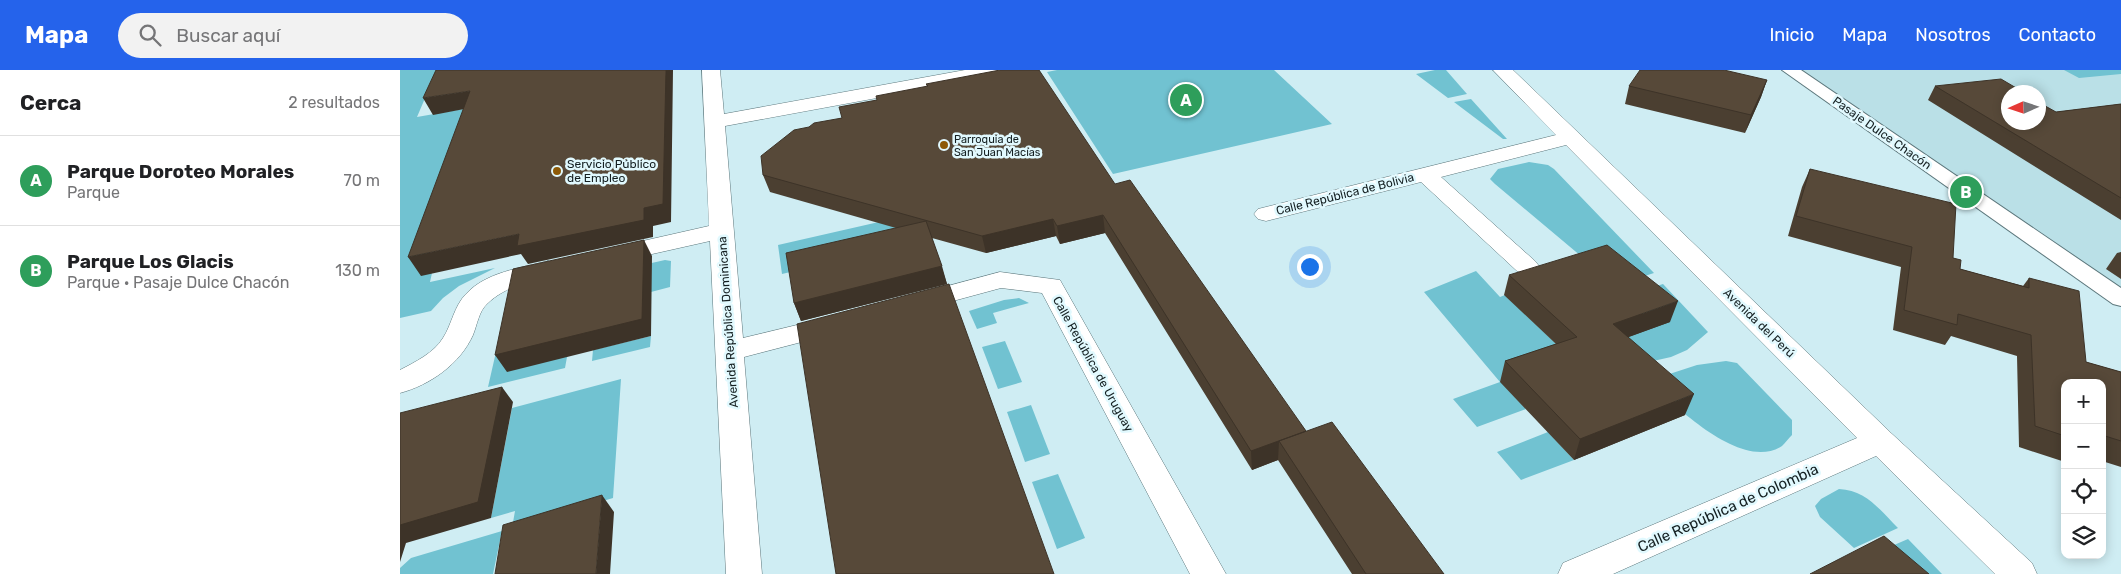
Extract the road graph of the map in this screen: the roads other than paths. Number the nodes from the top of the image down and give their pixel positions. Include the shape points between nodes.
1 (712, 70) edge
2 (996, 70) edge
3 (1502, 70) edge
4 (1790, 70) edge
5 (715, 110) junction
6 (1570, 138) junction
7 (1425, 174) junction
8 (1266, 214) dead end
9 (722, 230) junction
10 (1526, 266) dead end
11 (2121, 299) edge
12 (889, 310) edge
13 (861, 317) edge
14 (730, 352) junction
15 (400, 382) edge
16 (1880, 441) junction
17 (744, 574) edge
18 (1208, 574) edge
19 (1576, 574) edge
20 (2019, 574) edge

1 - 5 street, Avenida República Dominicana
2 - 5 street via 802,106
3 - 6 street, Avenida del Perú
4 - 11 street, Pasaje Dulce Chacón
5 - 9 street, Avenida República Dominicana
6 - 7 street, Calle República de Bolivia
6 - 16 street, Avenida del Perú
7 - 8 street, Calle República de Bolivia
7 - 10 street, Calle República de Bolivia
9 - 14 street, Avenida República Dominicana
9 - 15 street via 510,279 487,290 469,309 456,342 448,350 426,368
12 - 18 street, Calle República de Uruguay via 1000,280 1051,286
13 - 14 street
14 - 17 street, Avenida República Dominicana
16 - 19 street, Calle República de Colombia
16 - 20 street, Avenida del Perú

